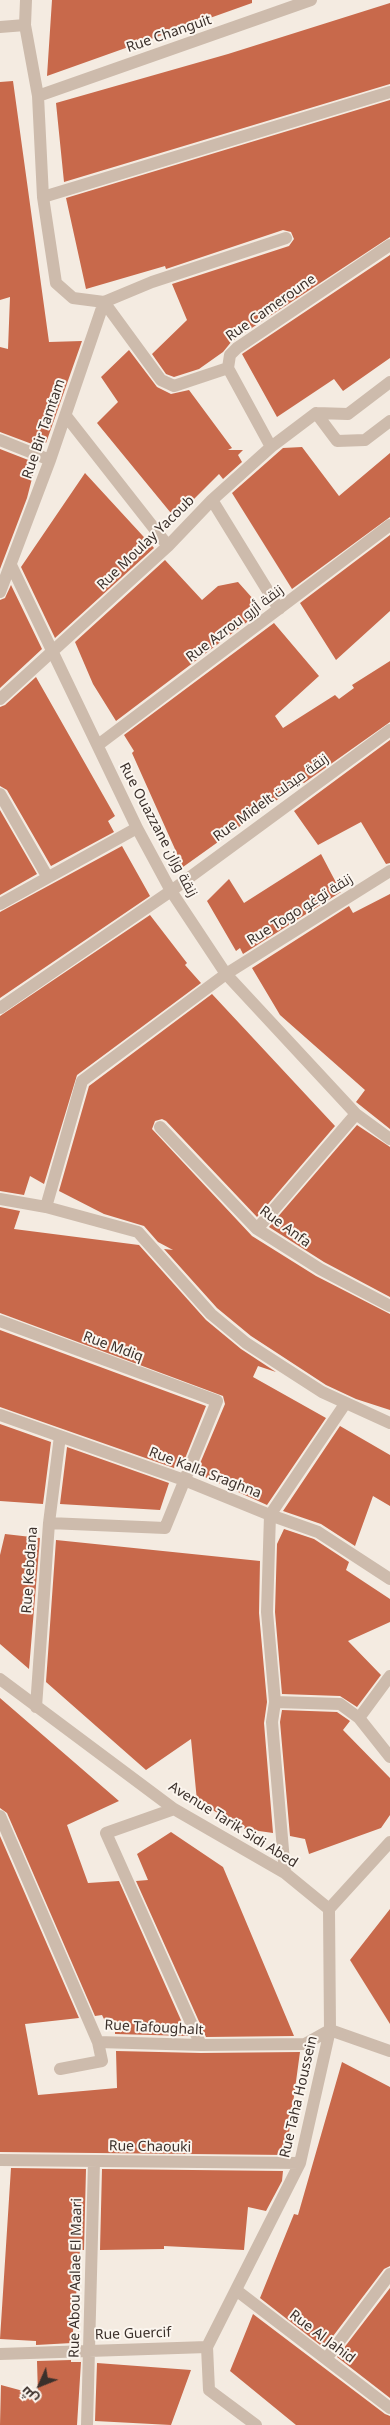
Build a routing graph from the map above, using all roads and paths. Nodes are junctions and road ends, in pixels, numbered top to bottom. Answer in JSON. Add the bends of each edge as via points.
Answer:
{"nodes":[{"id":1,"x":26,"y":0,"type":"edge"},
{"id":2,"x":311,"y":0,"type":"edge"},
{"id":3,"x":25,"y":24,"type":"junction"},
{"id":4,"x":0,"y":27,"type":"edge"},
{"id":5,"x":390,"y":92,"type":"edge"},
{"id":6,"x":38,"y":96,"type":"junction"},
{"id":7,"x":43,"y":197,"type":"junction"},
{"id":8,"x":286,"y":238,"type":"dead end"},
{"id":9,"x":390,"y":244,"type":"edge"},
{"id":10,"x":104,"y":302,"type":"junction"},
{"id":11,"x":228,"y":368,"type":"junction"},
{"id":12,"x":390,"y":382,"type":"edge"},
{"id":13,"x":316,"y":413,"type":"junction"},
{"id":14,"x":66,"y":416,"type":"junction"},
{"id":15,"x":390,"y":421,"type":"edge"},
{"id":16,"x":0,"y":440,"type":"edge"},
{"id":17,"x":272,"y":447,"type":"junction"},
{"id":18,"x":50,"y":460,"type":"junction"},
{"id":19,"x":212,"y":500,"type":"junction"},
{"id":20,"x":390,"y":526,"type":"edge"},
{"id":21,"x":168,"y":546,"type":"junction"},
{"id":22,"x":11,"y":566,"type":"junction"},
{"id":23,"x":0,"y":592,"type":"edge"},
{"id":24,"x":279,"y":609,"type":"junction"},
{"id":25,"x":53,"y":651,"type":"junction"},
{"id":26,"x":0,"y":699,"type":"edge"},
{"id":27,"x":390,"y":730,"type":"edge"},
{"id":28,"x":98,"y":746,"type":"junction"},
{"id":29,"x":0,"y":794,"type":"edge"},
{"id":30,"x":137,"y":828,"type":"junction"},
{"id":31,"x":390,"y":871,"type":"edge"},
{"id":32,"x":47,"y":876,"type":"junction"},
{"id":33,"x":171,"y":890,"type":"junction"},
{"id":34,"x":0,"y":904,"type":"edge"},
{"id":35,"x":226,"y":974,"type":"junction"},
{"id":36,"x":0,"y":1008,"type":"edge"},
{"id":37,"x":356,"y":1114,"type":"junction"},
{"id":38,"x":160,"y":1127,"type":"dead end"},
{"id":39,"x":390,"y":1139,"type":"edge"},
{"id":40,"x":0,"y":1199,"type":"edge"},
{"id":41,"x":46,"y":1207,"type":"junction"},
{"id":42,"x":257,"y":1229,"type":"junction"},
{"id":43,"x":390,"y":1306,"type":"edge"},
{"id":44,"x":0,"y":1321,"type":"edge"},
{"id":45,"x":345,"y":1404,"type":"junction"},
{"id":46,"x":0,"y":1415,"type":"edge"},
{"id":47,"x":390,"y":1423,"type":"edge"},
{"id":48,"x":60,"y":1436,"type":"junction"},
{"id":49,"x":184,"y":1480,"type":"junction"},
{"id":50,"x":270,"y":1515,"type":"junction"},
{"id":51,"x":49,"y":1523,"type":"junction"},
{"id":52,"x":390,"y":1579,"type":"edge"},
{"id":53,"x":390,"y":1676,"type":"edge"},
{"id":54,"x":1,"y":1681,"type":"edge"},
{"id":55,"x":275,"y":1702,"type":"junction"},
{"id":56,"x":36,"y":1707,"type":"junction"},
{"id":57,"x":359,"y":1718,"type":"junction"},
{"id":58,"x":390,"y":1757,"type":"edge"},
{"id":59,"x":174,"y":1809,"type":"junction"},
{"id":60,"x":0,"y":1816,"type":"edge"},
{"id":61,"x":390,"y":1842,"type":"edge"},
{"id":62,"x":285,"y":1873,"type":"junction"},
{"id":63,"x":329,"y":1909,"type":"junction"},
{"id":64,"x":330,"y":2030,"type":"junction"},
{"id":65,"x":98,"y":2042,"type":"junction"},
{"id":66,"x":201,"y":2045,"type":"junction"},
{"id":67,"x":390,"y":2051,"type":"edge"},
{"id":68,"x":60,"y":2069,"type":"dead end"},
{"id":69,"x":0,"y":2160,"type":"edge"},
{"id":70,"x":94,"y":2161,"type":"junction"},
{"id":71,"x":300,"y":2163,"type":"junction"},
{"id":72,"x":390,"y":2274,"type":"edge"},
{"id":73,"x":236,"y":2290,"type":"junction"},
{"id":74,"x":207,"y":2347,"type":"junction"},
{"id":75,"x":89,"y":2350,"type":"junction"},
{"id":76,"x":0,"y":2354,"type":"edge"},
{"id":77,"x":326,"y":2359,"type":"junction"},
{"id":78,"x":390,"y":2408,"type":"edge"},
{"id":79,"x":87,"y":2425,"type":"edge"},
{"id":80,"x":256,"y":2425,"type":"edge"}],
"edges":[{"from":1,"to":3,"type":"street"},
{"from":2,"to":6,"type":"street","name":"Rue Changuit"},
{"from":3,"to":4,"type":"street"},
{"from":3,"to":6,"type":"street"},
{"from":5,"to":7,"type":"street"},
{"from":6,"to":7,"type":"street"},
{"from":7,"to":10,"type":"street","via":[[56,283],[73,298]]},
{"from":8,"to":10,"type":"street","via":[[152,282]]},
{"from":9,"to":11,"type":"street","name":"Rue Cameroune","via":[[237,348],[230,355]]},
{"from":10,"to":11,"type":"street","via":[[161,380],[174,386]]},
{"from":10,"to":14,"type":"street","name":"Rue Bir Tamtam"},
{"from":11,"to":17,"type":"street"},
{"from":12,"to":13,"type":"street","via":[[348,414]]},
{"from":13,"to":15,"type":"street","via":[[337,441],[365,440]]},
{"from":13,"to":17,"type":"street","name":"Rue Moulay Yacoub"},
{"from":14,"to":18,"type":"street","name":"Rue Bir Tamtam"},
{"from":14,"to":21,"type":"street"},
{"from":16,"to":18,"type":"street"},
{"from":17,"to":19,"type":"street","name":"Rue Moulay Yacoub"},
{"from":18,"to":22,"type":"street","name":"Rue Bir Tamtam"},
{"from":19,"to":21,"type":"street","name":"Rue Moulay Yacoub"},
{"from":19,"to":24,"type":"street"},
{"from":20,"to":24,"type":"street","name":"Rue Azrou زنقة أزرو"},
{"from":21,"to":25,"type":"street","name":"Rue Moulay Yacoub"},
{"from":22,"to":23,"type":"street","name":"Rue Bir Tamtam"},
{"from":22,"to":25,"type":"street","name":"Rue Ouazzane زنقة وزان"},
{"from":24,"to":28,"type":"street","name":"Rue Azrou زنقة أزرو"},
{"from":25,"to":26,"type":"street","name":"Rue Moulay Yacoub"},
{"from":25,"to":28,"type":"street","name":"Rue Ouazzane زنقة وزان"},
{"from":27,"to":33,"type":"street","name":"Rue Midelt زنقة ميدلت"},
{"from":28,"to":30,"type":"street","name":"Rue Ouazzane زنقة وزان"},
{"from":29,"to":32,"type":"street"},
{"from":30,"to":32,"type":"street"},
{"from":30,"to":33,"type":"street","name":"Rue Ouazzane زنقة وزان"},
{"from":31,"to":35,"type":"street","name":"Rue Togo زنقة توغو"},
{"from":32,"to":34,"type":"street"},
{"from":33,"to":35,"type":"street","name":"Rue Ouazzane زنقة وزان"},
{"from":33,"to":36,"type":"street","name":"Rue Midelt زنقة ميدلت"},
{"from":35,"to":37,"type":"street","name":"Rue Ouazzane زنقة وزان"},
{"from":35,"to":41,"type":"street","name":"Rue Togo زنقة توغو","via":[[82,1081]]},
{"from":37,"to":39,"type":"street","name":"Rue Ouazzane زنقة وزان"},
{"from":37,"to":42,"type":"street"},
{"from":38,"to":42,"type":"street","name":"Rue Anfa"},
{"from":40,"to":41,"type":"street"},
{"from":41,"to":45,"type":"street","via":[[138,1232],[211,1314],[246,1343]]},
{"from":42,"to":43,"type":"street","name":"Rue Anfa","via":[[320,1269]]},
{"from":44,"to":49,"type":"street","name":"Rue Mdiq","via":[[216,1401]]},
{"from":45,"to":47,"type":"street"},
{"from":45,"to":50,"type":"street"},
{"from":46,"to":48,"type":"street","name":"Rue Kalla Sraghna"},
{"from":48,"to":49,"type":"street","name":"Rue Kalla Sraghna"},
{"from":48,"to":51,"type":"street","name":"Rue Kebdana"},
{"from":49,"to":50,"type":"street","name":"Rue Kalla Sraghna"},
{"from":49,"to":51,"type":"street","via":[[165,1528]]},
{"from":50,"to":52,"type":"street","name":"Rue Kalla Sraghna","via":[[318,1532]]},
{"from":50,"to":55,"type":"street","via":[[267,1612]]},
{"from":51,"to":56,"type":"street","name":"Rue Kebdana"},
{"from":53,"to":57,"type":"street"},
{"from":54,"to":56,"type":"street","name":"Avenue Tarik Sidi Abed"},
{"from":55,"to":57,"type":"street","via":[[340,1704]]},
{"from":55,"to":62,"type":"street","via":[[272,1722]]},
{"from":56,"to":59,"type":"street","name":"Avenue Tarik Sidi Abed"},
{"from":57,"to":58,"type":"street"},
{"from":59,"to":62,"type":"street","name":"Avenue Tarik Sidi Abed"},
{"from":59,"to":66,"type":"street","via":[[106,1833]]},
{"from":60,"to":65,"type":"street","name":"Rue Tafoughalt"},
{"from":61,"to":63,"type":"street"},
{"from":62,"to":63,"type":"street","name":"Avenue Tarik Sidi Abed"},
{"from":63,"to":64,"type":"street","name":"Rue Taha Houssein"},
{"from":64,"to":66,"type":"street","name":"Rue Tafoughalt","via":[[304,2044]]},
{"from":64,"to":67,"type":"street"},
{"from":64,"to":71,"type":"street","name":"Rue Taha Houssein"},
{"from":65,"to":66,"type":"street","name":"Rue Tafoughalt"},
{"from":65,"to":68,"type":"street","via":[[102,2062]]},
{"from":69,"to":70,"type":"street","name":"Rue Chaouki"},
{"from":70,"to":71,"type":"street","name":"Rue Chaouki"},
{"from":70,"to":75,"type":"street","name":"Rue Abou Aalae El Maari"},
{"from":71,"to":73,"type":"street","name":"Rue Taha Houssein"},
{"from":72,"to":77,"type":"street"},
{"from":73,"to":74,"type":"street","name":"Rue Taha Houssein"},
{"from":73,"to":77,"type":"street","name":"Rue Al Jahid"},
{"from":74,"to":75,"type":"street","name":"Rue Guercif"},
{"from":74,"to":80,"type":"street","name":"Rue Taha Houssein","via":[[209,2390]]},
{"from":75,"to":76,"type":"street","name":"Rue Guercif"},
{"from":75,"to":79,"type":"street","name":"Rue Abou Aalae El Maari"},
{"from":77,"to":78,"type":"street","name":"Rue Al Jahid"}]}
